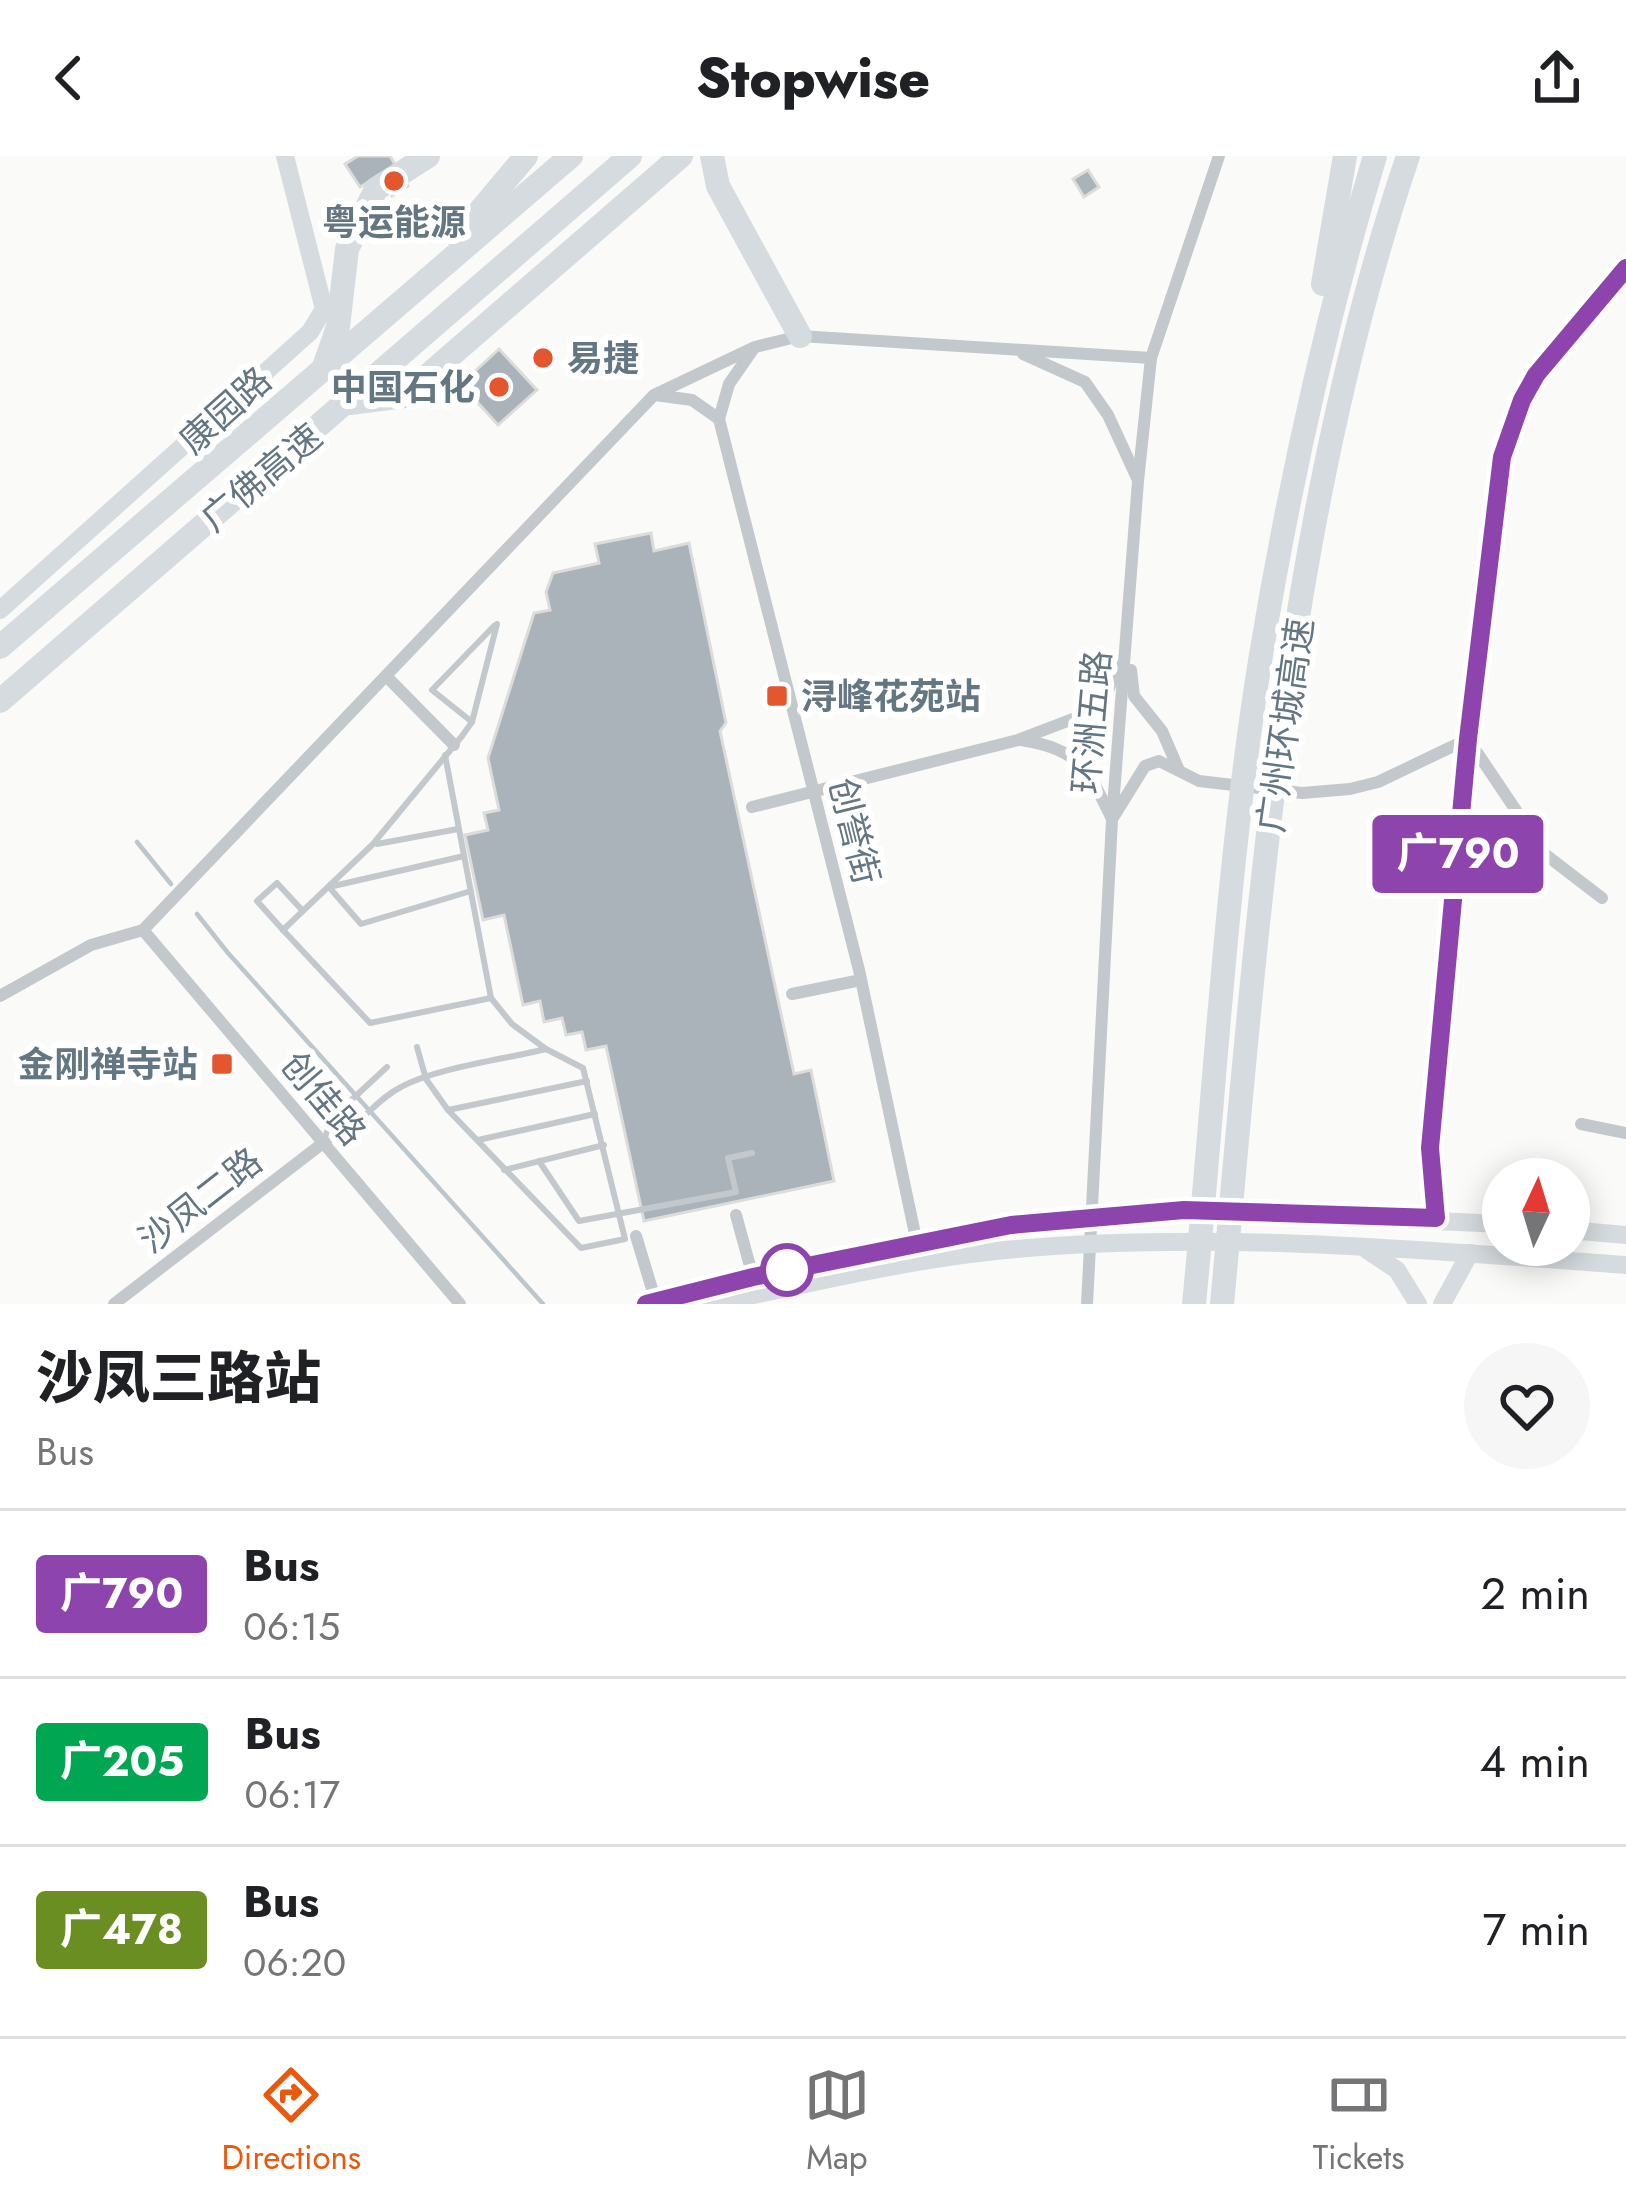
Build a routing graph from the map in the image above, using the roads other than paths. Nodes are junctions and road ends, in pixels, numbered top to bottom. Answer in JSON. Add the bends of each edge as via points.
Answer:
{"nodes":[{"id":1,"x":284,"y":156,"type":"edge"},
{"id":2,"x":428,"y":156,"type":"edge"},
{"id":3,"x":526,"y":156,"type":"edge"},
{"id":4,"x":571,"y":156,"type":"edge"},
{"id":5,"x":630,"y":156,"type":"edge"},
{"id":6,"x":680,"y":156,"type":"edge"},
{"id":7,"x":712,"y":156,"type":"edge"},
{"id":8,"x":1219,"y":156,"type":"edge"},
{"id":9,"x":1345,"y":156,"type":"edge"},
{"id":10,"x":1375,"y":156,"type":"edge"},
{"id":11,"x":1408,"y":156,"type":"edge"},
{"id":12,"x":1626,"y":268,"type":"edge"},
{"id":13,"x":410,"y":294,"type":"junction"},
{"id":14,"x":800,"y":336,"type":"junction"},
{"id":15,"x":754,"y":347,"type":"junction"},
{"id":16,"x":1011,"y":349,"type":"junction"},
{"id":17,"x":1151,"y":358,"type":"junction"},
{"id":18,"x":322,"y":370,"type":"junction"},
{"id":19,"x":654,"y":395,"type":"junction"},
{"id":20,"x":348,"y":403,"type":"junction"},
{"id":21,"x":718,"y":419,"type":"junction"},
{"id":22,"x":1138,"y":481,"type":"junction"},
{"id":23,"x":1283,"y":531,"type":"junction"},
{"id":24,"x":0,"y":610,"type":"edge"},
{"id":25,"x":1128,"y":642,"type":"junction"},
{"id":26,"x":0,"y":646,"type":"edge"},
{"id":27,"x":386,"y":676,"type":"junction"},
{"id":28,"x":0,"y":701,"type":"edge"},
{"id":29,"x":472,"y":722,"type":"junction"},
{"id":30,"x":1468,"y":739,"type":"junction"},
{"id":31,"x":1018,"y":740,"type":"junction"},
{"id":32,"x":449,"y":750,"type":"junction"},
{"id":33,"x":1178,"y":769,"type":"junction"},
{"id":34,"x":814,"y":792,"type":"junction"},
{"id":35,"x":752,"y":807,"type":"dead end"},
{"id":36,"x":1112,"y":820,"type":"junction"},
{"id":37,"x":459,"y":829,"type":"junction"},
{"id":38,"x":373,"y":844,"type":"junction"},
{"id":39,"x":464,"y":856,"type":"junction"},
{"id":40,"x":329,"y":887,"type":"junction"},
{"id":41,"x":471,"y":891,"type":"junction"},
{"id":42,"x":1602,"y":898,"type":"dead end"},
{"id":43,"x":302,"y":910,"type":"junction"},
{"id":44,"x":283,"y":930,"type":"junction"},
{"id":45,"x":143,"y":931,"type":"junction"},
{"id":46,"x":861,"y":980,"type":"junction"},
{"id":47,"x":792,"y":994,"type":"dead end"},
{"id":48,"x":0,"y":996,"type":"edge"},
{"id":49,"x":491,"y":998,"type":"junction"},
{"id":50,"x":417,"y":1047,"type":"dead end"},
{"id":51,"x":546,"y":1049,"type":"junction"},
{"id":52,"x":387,"y":1067,"type":"dead end"},
{"id":53,"x":426,"y":1079,"type":"junction"},
{"id":54,"x":587,"y":1081,"type":"junction"},
{"id":55,"x":448,"y":1110,"type":"junction"},
{"id":56,"x":595,"y":1114,"type":"junction"},
{"id":57,"x":1581,"y":1124,"type":"dead end"},
{"id":58,"x":1626,"y":1133,"type":"edge"},
{"id":59,"x":478,"y":1140,"type":"junction"},
{"id":60,"x":322,"y":1143,"type":"junction"},
{"id":61,"x":604,"y":1145,"type":"junction"},
{"id":62,"x":752,"y":1153,"type":"dead end"},
{"id":63,"x":539,"y":1161,"type":"junction"},
{"id":64,"x":504,"y":1170,"type":"junction"},
{"id":65,"x":736,"y":1215,"type":"dead end"},
{"id":66,"x":1094,"y":1216,"type":"junction"},
{"id":67,"x":1436,"y":1218,"type":"junction"},
{"id":68,"x":1482,"y":1222,"type":"edge"},
{"id":69,"x":1590,"y":1232,"type":"edge"},
{"id":70,"x":1626,"y":1235,"type":"edge"},
{"id":71,"x":636,"y":1236,"type":"dead end"},
{"id":72,"x":1092,"y":1245,"type":"junction"},
{"id":73,"x":1358,"y":1245,"type":"junction"},
{"id":74,"x":919,"y":1252,"type":"junction"},
{"id":75,"x":1470,"y":1253,"type":"junction"},
{"id":76,"x":1626,"y":1265,"type":"edge"},
{"id":77,"x":753,"y":1277,"type":"junction"},
{"id":78,"x":651,"y":1302,"type":"edge"},
{"id":79,"x":114,"y":1304,"type":"edge"},
{"id":80,"x":460,"y":1304,"type":"edge"},
{"id":81,"x":711,"y":1304,"type":"edge"},
{"id":82,"x":1087,"y":1304,"type":"edge"},
{"id":83,"x":1194,"y":1304,"type":"edge"},
{"id":84,"x":1222,"y":1304,"type":"edge"},
{"id":85,"x":1418,"y":1304,"type":"edge"},
{"id":86,"x":1442,"y":1304,"type":"edge"}],
"edges":[{"from":1,"to":24,"type":"street","name":"康园路","via":[[324,309],[310,332]]},
{"from":2,"to":18,"type":"highway","via":[[376,189],[361,218]]},
{"from":3,"to":13,"type":"highway"},
{"from":4,"to":13,"type":"highway","name":"广佛高速"},
{"from":5,"to":20,"type":"highway","name":"广佛高速"},
{"from":6,"to":20,"type":"highway","via":[[404,396]]},
{"from":7,"to":14,"type":"highway","via":[[718,186]]},
{"from":8,"to":17,"type":"street","name":"环洲五路"},
{"from":9,"to":23,"type":"highway"},
{"from":10,"to":23,"type":"highway","name":"广州环城高速","via":[[1323,341]]},
{"from":11,"to":84,"type":"highway","name":"广州环城高速","via":[[1370,284],[1300,608]]},
{"from":12,"to":30,"type":"street","via":[[1536,375],[1506,443]]},
{"from":13,"to":18,"type":"highway","name":"广佛高速"},
{"from":14,"to":15,"type":"street"},
{"from":14,"to":16,"type":"street"},
{"from":15,"to":19,"type":"street"},
{"from":15,"to":21,"type":"street"},
{"from":16,"to":17,"type":"street"},
{"from":16,"to":22,"type":"street","via":[[1085,382]]},
{"from":17,"to":22,"type":"street","name":"环洲五路"},
{"from":18,"to":26,"type":"highway","name":"广佛高速"},
{"from":19,"to":21,"type":"street","via":[[692,400]]},
{"from":19,"to":27,"type":"street"},
{"from":20,"to":28,"type":"highway","name":"广佛高速"},
{"from":21,"to":34,"type":"street","name":"创誉街"},
{"from":22,"to":25,"type":"street","name":"环洲五路"},
{"from":23,"to":83,"type":"highway","name":"广州环城高速","via":[[1242,806]]},
{"from":25,"to":31,"type":"street","via":[[1107,693],[1078,717]]},
{"from":25,"to":33,"type":"street","via":[[1134,696]]},
{"from":25,"to":36,"type":"street","name":"环洲五路"},
{"from":27,"to":32,"type":"street"},
{"from":27,"to":45,"type":"street"},
{"from":29,"to":29,"type":"lane","via":[[432,690],[496,624],[492,643]]},
{"from":29,"to":32,"type":"lane"},
{"from":30,"to":33,"type":"street","via":[[1378,782],[1334,791],[1211,783]]},
{"from":30,"to":42,"type":"street","via":[[1546,855]]},
{"from":30,"to":67,"type":"street","via":[[1430,1148]]},
{"from":31,"to":34,"type":"street"},
{"from":31,"to":36,"type":"street","via":[[1051,745],[1083,764]]},
{"from":32,"to":37,"type":"lane"},
{"from":32,"to":38,"type":"lane"},
{"from":33,"to":36,"type":"street","via":[[1159,760],[1145,766]]},
{"from":34,"to":35,"type":"street"},
{"from":34,"to":46,"type":"street","name":"创誉街"},
{"from":36,"to":66,"type":"street","name":"环洲五路"},
{"from":37,"to":38,"type":"lane"},
{"from":37,"to":39,"type":"lane"},
{"from":38,"to":40,"type":"lane"},
{"from":39,"to":40,"type":"lane"},
{"from":39,"to":41,"type":"lane"},
{"from":40,"to":41,"type":"lane","via":[[361,924]]},
{"from":40,"to":43,"type":"lane"},
{"from":41,"to":49,"type":"lane"},
{"from":43,"to":44,"type":"lane"},
{"from":43,"to":44,"type":"lane","via":[[278,883],[257,901]]},
{"from":44,"to":49,"type":"lane","via":[[370,1023]]},
{"from":45,"to":48,"type":"street","via":[[91,945]]},
{"from":45,"to":60,"type":"street","name":"创佳路"},
{"from":46,"to":47,"type":"street"},
{"from":46,"to":74,"type":"street","name":"创誉街"},
{"from":49,"to":51,"type":"lane"},
{"from":50,"to":53,"type":"lane"},
{"from":51,"to":53,"type":"lane"},
{"from":51,"to":54,"type":"lane","via":[[583,1068]]},
{"from":52,"to":60,"type":"lane","via":[[332,1118]]},
{"from":53,"to":55,"type":"lane"},
{"from":53,"to":60,"type":"lane","via":[[397,1088],[350,1132]]},
{"from":54,"to":55,"type":"lane"},
{"from":54,"to":56,"type":"lane"},
{"from":55,"to":59,"type":"lane"},
{"from":56,"to":59,"type":"lane"},
{"from":56,"to":61,"type":"lane"},
{"from":57,"to":58,"type":"street"},
{"from":59,"to":64,"type":"lane"},
{"from":60,"to":79,"type":"street","name":"沙凤二路"},
{"from":60,"to":80,"type":"street","name":"创佳路"},
{"from":61,"to":63,"type":"lane"},
{"from":61,"to":64,"type":"lane","via":[[625,1238],[581,1248]]},
{"from":62,"to":63,"type":"lane","via":[[728,1158],[736,1192],[579,1222]]},
{"from":63,"to":64,"type":"lane"},
{"from":65,"to":77,"type":"street"},
{"from":66,"to":67,"type":"street","via":[[1184,1210]]},
{"from":66,"to":72,"type":"street","name":"环洲五路"},
{"from":66,"to":74,"type":"street","via":[[1011,1225]]},
{"from":67,"to":68,"type":"street"},
{"from":69,"to":70,"type":"street"},
{"from":71,"to":78,"type":"street"},
{"from":72,"to":73,"type":"street"},
{"from":72,"to":74,"type":"street"},
{"from":72,"to":82,"type":"street","name":"环洲五路"},
{"from":73,"to":75,"type":"street"},
{"from":73,"to":85,"type":"street","via":[[1397,1270]]},
{"from":74,"to":77,"type":"street"},
{"from":74,"to":81,"type":"street"},
{"from":75,"to":76,"type":"street"},
{"from":75,"to":86,"type":"street"},
{"from":77,"to":78,"type":"street"}]}
